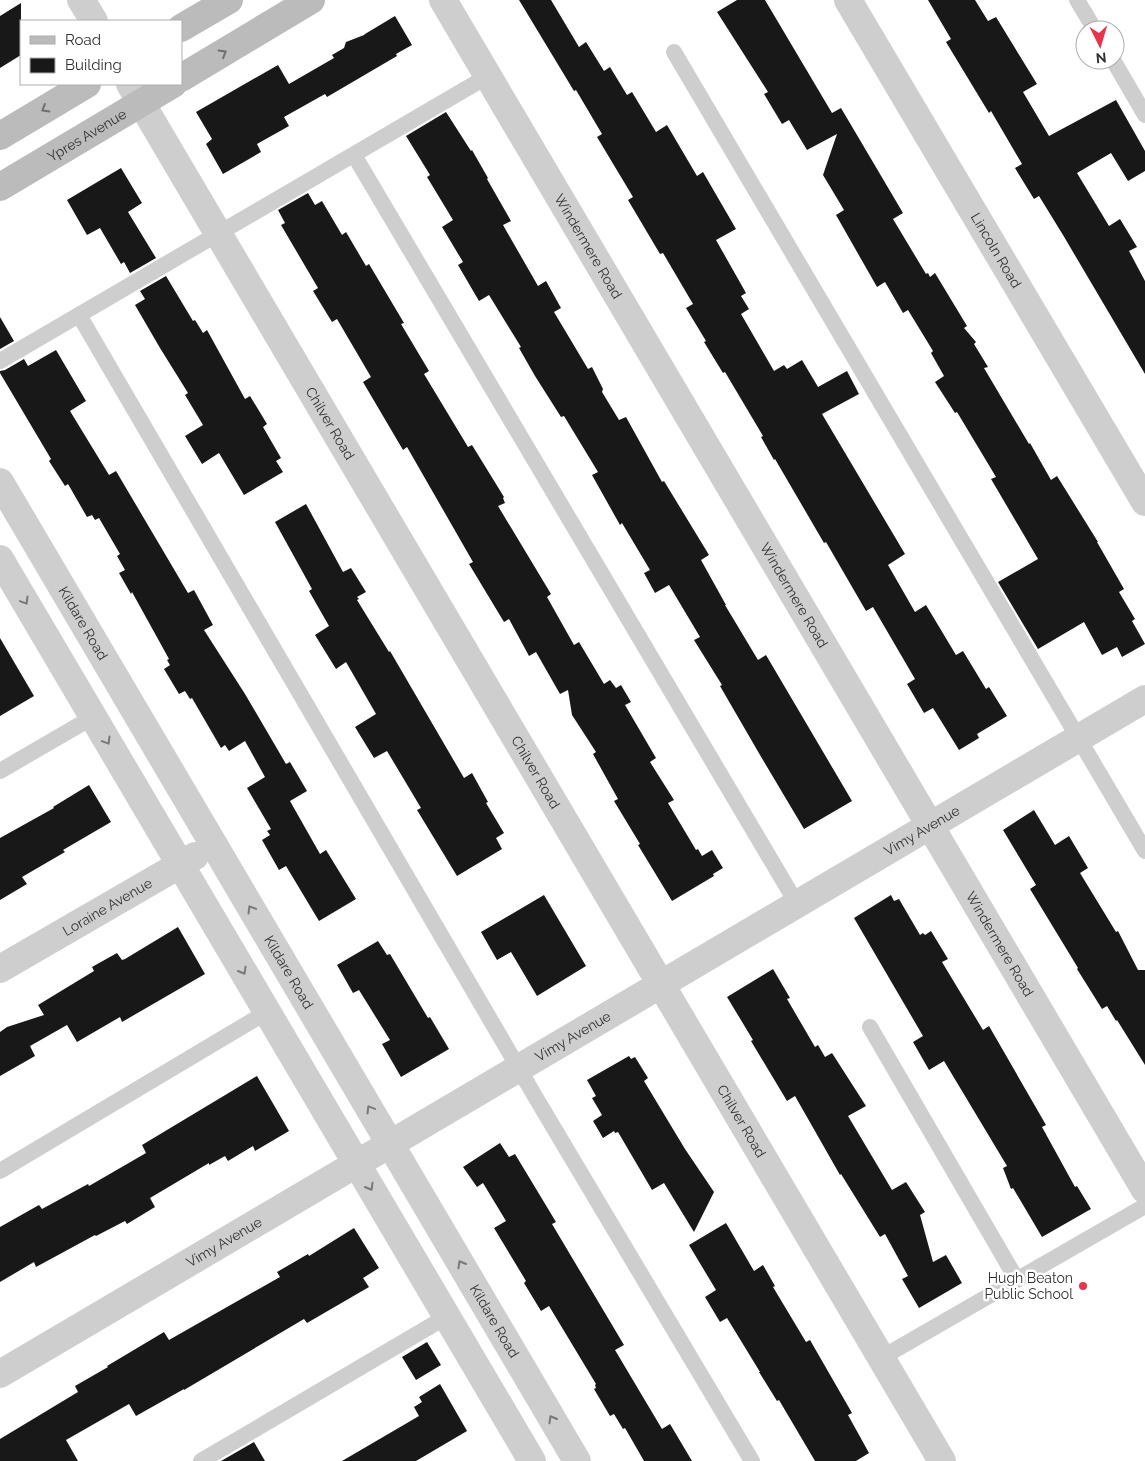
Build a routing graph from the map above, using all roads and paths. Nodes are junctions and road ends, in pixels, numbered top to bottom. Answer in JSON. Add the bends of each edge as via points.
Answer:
{"nodes":[{"id":1,"x":81,"y":0,"type":"edge"},
{"id":2,"x":229,"y":0,"type":"edge"},
{"id":3,"x":311,"y":0,"type":"edge"},
{"id":4,"x":443,"y":0,"type":"edge"},
{"id":5,"x":848,"y":0,"type":"edge"},
{"id":6,"x":1077,"y":0,"type":"edge"},
{"id":7,"x":93,"y":20,"type":"edge"},
{"id":8,"x":1089,"y":20,"type":"edge"},
{"id":9,"x":182,"y":27,"type":"edge"},
{"id":10,"x":674,"y":52,"type":"dead end"},
{"id":11,"x":1119,"y":70,"type":"edge"},
{"id":12,"x":488,"y":76,"type":"junction"},
{"id":13,"x":182,"y":77,"type":"edge"},
{"id":14,"x":85,"y":85,"type":"edge"},
{"id":15,"x":168,"y":85,"type":"edge"},
{"id":16,"x":136,"y":93,"type":"edge"},
{"id":17,"x":1145,"y":115,"type":"edge"},
{"id":18,"x":0,"y":136,"type":"edge"},
{"id":19,"x":354,"y":155,"type":"junction"},
{"id":20,"x":0,"y":186,"type":"edge"},
{"id":21,"x":218,"y":233,"type":"junction"},
{"id":22,"x":79,"y":315,"type":"junction"},
{"id":23,"x":0,"y":361,"type":"edge"},
{"id":24,"x":0,"y":482,"type":"edge"},
{"id":25,"x":1145,"y":502,"type":"edge"},
{"id":26,"x":38,"y":545,"type":"junction"},
{"id":27,"x":1,"y":564,"type":"edge"},
{"id":28,"x":1145,"y":699,"type":"edge"},
{"id":29,"x":93,"y":717,"type":"junction"},
{"id":30,"x":1078,"y":738,"type":"junction"},
{"id":31,"x":0,"y":771,"type":"edge"},
{"id":32,"x":930,"y":825,"type":"junction"},
{"id":33,"x":214,"y":845,"type":"junction"},
{"id":34,"x":1145,"y":851,"type":"edge"},
{"id":35,"x":180,"y":864,"type":"junction"},
{"id":36,"x":797,"y":904,"type":"junction"},
{"id":37,"x":0,"y":969,"type":"edge"},
{"id":38,"x":661,"y":984,"type":"junction"},
{"id":39,"x":267,"y":1012,"type":"junction"},
{"id":40,"x":870,"y":1027,"type":"dead end"},
{"id":41,"x":519,"y":1068,"type":"junction"},
{"id":42,"x":390,"y":1144,"type":"junction"},
{"id":43,"x":357,"y":1164,"type":"junction"},
{"id":44,"x":0,"y":1171,"type":"edge"},
{"id":45,"x":1145,"y":1190,"type":"edge"},
{"id":46,"x":1145,"y":1206,"type":"edge"},
{"id":47,"x":1017,"y":1280,"type":"junction"},
{"id":48,"x":446,"y":1317,"type":"junction"},
{"id":49,"x":881,"y":1358,"type":"junction"},
{"id":50,"x":0,"y":1374,"type":"edge"},
{"id":51,"x":565,"y":1457,"type":"edge"},
{"id":52,"x":201,"y":1461,"type":"edge"},
{"id":53,"x":532,"y":1461,"type":"edge"},
{"id":54,"x":752,"y":1461,"type":"edge"},
{"id":55,"x":942,"y":1461,"type":"edge"}],
"edges":[{"from":1,"to":7,"type":"street"},
{"from":2,"to":9,"type":"main road"},
{"from":13,"to":3,"type":"main road","one_way":true},
{"from":4,"to":12,"type":"street","name":"Windermere Road"},
{"from":5,"to":25,"type":"street","name":"Lincoln Road"},
{"from":6,"to":8,"type":"lane"},
{"from":10,"to":30,"type":"lane"},
{"from":11,"to":17,"type":"lane"},
{"from":12,"to":19,"type":"lane"},
{"from":12,"to":32,"type":"street","name":"Windermere Road"},
{"from":14,"to":18,"type":"main road","one_way":true},
{"from":15,"to":16,"type":"main road","name":"Ypres Avenue"},
{"from":16,"to":20,"type":"main road","name":"Ypres Avenue"},
{"from":16,"to":21,"type":"street","name":"Chilver Road"},
{"from":19,"to":21,"type":"lane"},
{"from":19,"to":36,"type":"lane"},
{"from":21,"to":22,"type":"lane"},
{"from":21,"to":38,"type":"street","name":"Chilver Road"},
{"from":22,"to":23,"type":"lane"},
{"from":22,"to":41,"type":"lane"},
{"from":24,"to":26,"type":"street","name":"Kildare Road"},
{"from":26,"to":27,"type":"street"},
{"from":26,"to":33,"type":"street","name":"Kildare Road"},
{"from":27,"to":29,"type":"street","one_way":true},
{"from":28,"to":30,"type":"street","name":"Vimy Avenue"},
{"from":29,"to":31,"type":"lane"},
{"from":29,"to":35,"type":"street","one_way":true},
{"from":30,"to":32,"type":"street","name":"Vimy Avenue"},
{"from":30,"to":34,"type":"lane"},
{"from":32,"to":36,"type":"street","name":"Vimy Avenue"},
{"from":32,"to":45,"type":"street","name":"Windermere Road"},
{"from":33,"to":35,"type":"street","name":"Loraine Avenue"},
{"from":42,"to":33,"type":"street","name":"Kildare Road","one_way":true},
{"from":35,"to":37,"type":"street","name":"Loraine Avenue"},
{"from":35,"to":39,"type":"street","one_way":true},
{"from":36,"to":38,"type":"street","name":"Vimy Avenue"},
{"from":38,"to":41,"type":"street","name":"Vimy Avenue"},
{"from":38,"to":49,"type":"street","name":"Chilver Road"},
{"from":39,"to":43,"type":"street"},
{"from":39,"to":44,"type":"lane"},
{"from":40,"to":47,"type":"lane"},
{"from":41,"to":42,"type":"street","name":"Vimy Avenue"},
{"from":41,"to":54,"type":"lane"},
{"from":42,"to":43,"type":"street","name":"Vimy Avenue"},
{"from":51,"to":42,"type":"street","name":"Kildare Road","one_way":true},
{"from":43,"to":48,"type":"street","one_way":true},
{"from":43,"to":50,"type":"street","name":"Vimy Avenue"},
{"from":46,"to":47,"type":"lane"},
{"from":47,"to":49,"type":"lane"},
{"from":48,"to":52,"type":"lane"},
{"from":48,"to":53,"type":"street"},
{"from":49,"to":55,"type":"street","name":"Chilver Road"}]}
